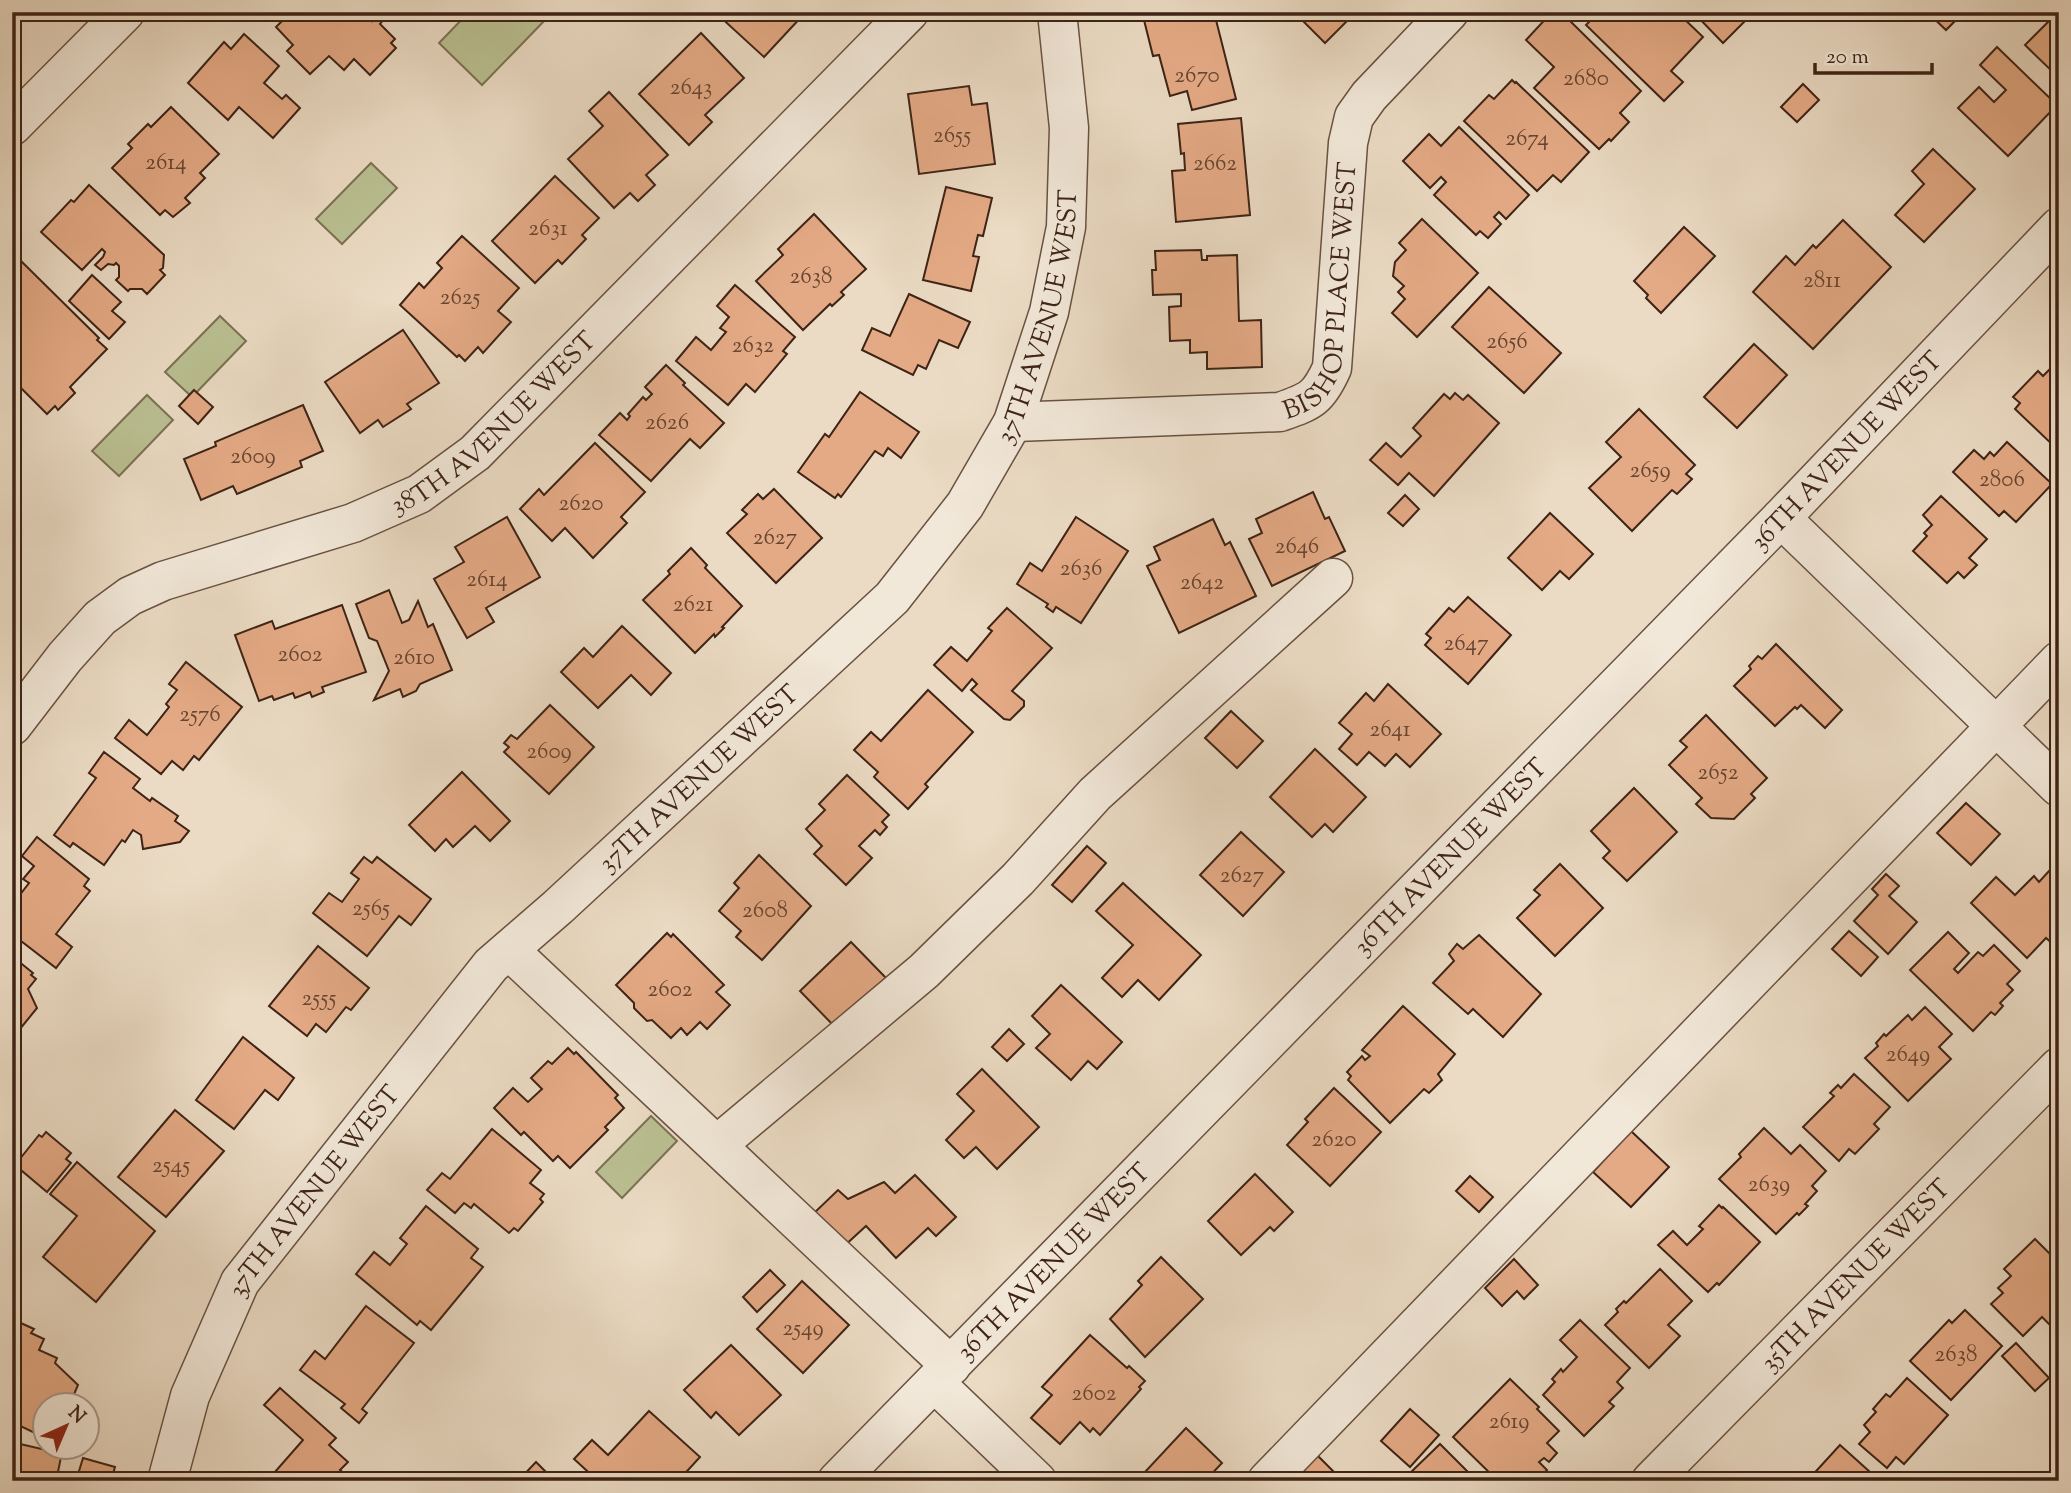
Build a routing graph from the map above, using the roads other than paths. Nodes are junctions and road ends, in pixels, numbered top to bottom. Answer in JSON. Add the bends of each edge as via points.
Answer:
{"nodes":[{"id":1,"x":125,"y":12,"type":"edge"},
{"id":2,"x":909,"y":12,"type":"edge"},
{"id":3,"x":1057,"y":12,"type":"edge"},
{"id":4,"x":1449,"y":12,"type":"edge"},
{"id":5,"x":12,"y":126,"type":"edge"},
{"id":6,"x":2059,"y":227,"type":"edge"},
{"id":7,"x":1013,"y":422,"type":"junction"},
{"id":8,"x":1781,"y":518,"type":"junction"},
{"id":9,"x":1333,"y":578,"type":"dead end"},
{"id":10,"x":2059,"y":661,"type":"edge"},
{"id":11,"x":12,"y":726,"type":"edge"},
{"id":12,"x":1995,"y":727,"type":"junction"},
{"id":13,"x":2059,"y":787,"type":"edge"},
{"id":14,"x":509,"y":950,"type":"junction"},
{"id":15,"x":2059,"y":1067,"type":"edge"},
{"id":16,"x":717,"y":1145,"type":"junction"},
{"id":17,"x":943,"y":1374,"type":"junction"},
{"id":18,"x":167,"y":1481,"type":"edge"},
{"id":19,"x":837,"y":1481,"type":"edge"},
{"id":20,"x":1037,"y":1481,"type":"edge"},
{"id":21,"x":1267,"y":1481,"type":"edge"},
{"id":22,"x":1651,"y":1481,"type":"edge"}],
"edges":[{"from":1,"to":5,"type":"street"},
{"from":2,"to":11,"type":"street","name":"38TH AVENUE WEST","via":[[475,453],[419,494],[353,523],[163,581],[130,596],[100,618]]},
{"from":3,"to":7,"type":"street","name":"37TH AVENUE WEST","via":[[1069,128],[1066,227],[1049,312]]},
{"from":4,"to":7,"type":"street","name":"BISHOP PLACE WEST","via":[[1354,117],[1348,143],[1332,368],[1322,389],[1308,402],[1280,412]]},
{"from":6,"to":8,"type":"street","name":"36TH AVENUE WEST"},
{"from":7,"to":14,"type":"street","name":"37TH AVENUE WEST","via":[[965,505],[892,598]]},
{"from":8,"to":12,"type":"street"},
{"from":8,"to":17,"type":"street","name":"36TH AVENUE WEST"},
{"from":9,"to":16,"type":"street","via":[[1095,794],[1018,879],[924,971]]},
{"from":10,"to":12,"type":"street"},
{"from":12,"to":13,"type":"street"},
{"from":12,"to":21,"type":"street"},
{"from":14,"to":16,"type":"street"},
{"from":14,"to":18,"type":"street","name":"37TH AVENUE WEST","via":[[491,965],[240,1282],[190,1396]]},
{"from":15,"to":22,"type":"street","name":"35TH AVENUE WEST"},
{"from":16,"to":17,"type":"street"},
{"from":17,"to":19,"type":"street","name":"36TH AVENUE WEST"},
{"from":17,"to":20,"type":"street"}]}
